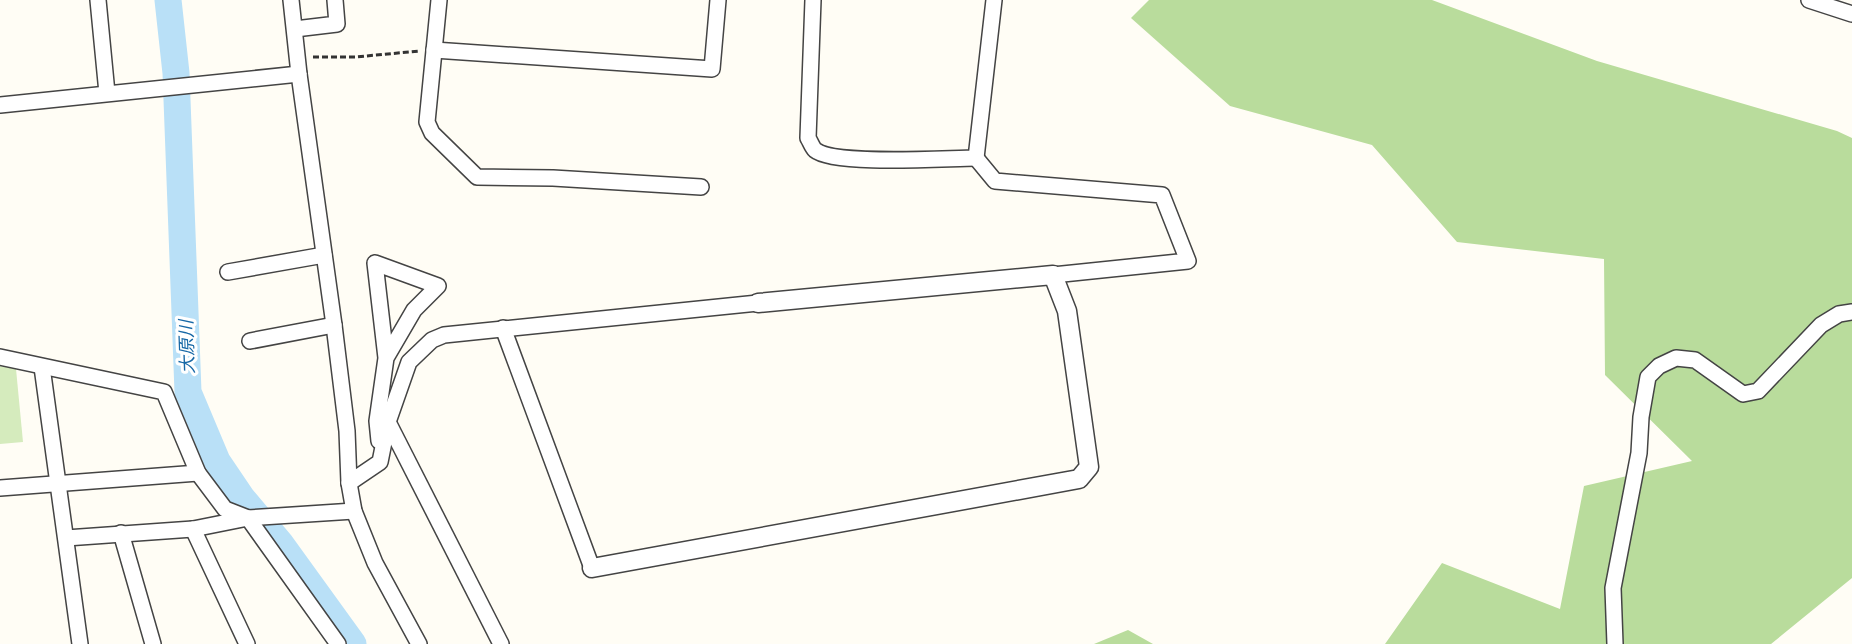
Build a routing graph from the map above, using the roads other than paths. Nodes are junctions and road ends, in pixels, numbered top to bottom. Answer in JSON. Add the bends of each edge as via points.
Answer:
{"nodes":[{"id":1,"x":98,"y":0,"type":"edge"},
{"id":2,"x":291,"y":0,"type":"edge"},
{"id":3,"x":335,"y":0,"type":"edge"},
{"id":4,"x":439,"y":0,"type":"edge"},
{"id":5,"x":718,"y":0,"type":"edge"},
{"id":6,"x":813,"y":0,"type":"edge"},
{"id":7,"x":994,"y":0,"type":"edge"},
{"id":8,"x":1809,"y":0,"type":"edge"},
{"id":9,"x":1852,"y":14,"type":"edge"},
{"id":10,"x":295,"y":29,"type":"junction"},
{"id":11,"x":434,"y":50,"type":"junction"},
{"id":12,"x":299,"y":74,"type":"junction"},
{"id":13,"x":107,"y":93,"type":"junction"},
{"id":14,"x":0,"y":105,"type":"edge"},
{"id":15,"x":976,"y":158,"type":"junction"},
{"id":16,"x":701,"y":187,"type":"dead end"},
{"id":17,"x":324,"y":255,"type":"junction"},
{"id":18,"x":228,"y":272,"type":"dead end"},
{"id":19,"x":1053,"y":275,"type":"junction"},
{"id":20,"x":758,"y":303,"type":"joint"},
{"id":21,"x":1852,"y":312,"type":"edge"},
{"id":22,"x":334,"y":325,"type":"junction"},
{"id":23,"x":503,"y":328,"type":"junction"},
{"id":24,"x":250,"y":341,"type":"dead end"},
{"id":25,"x":0,"y":357,"type":"edge"},
{"id":26,"x":386,"y":358,"type":"junction"},
{"id":27,"x":42,"y":367,"type":"junction"},
{"id":28,"x":388,"y":422,"type":"junction"},
{"id":29,"x":380,"y":462,"type":"junction"},
{"id":30,"x":198,"y":473,"type":"junction"},
{"id":31,"x":58,"y":483,"type":"junction"},
{"id":32,"x":349,"y":483,"type":"junction"},
{"id":33,"x":0,"y":488,"type":"edge"},
{"id":34,"x":354,"y":511,"type":"junction"},
{"id":35,"x":248,"y":518,"type":"junction"},
{"id":36,"x":193,"y":528,"type":"junction"},
{"id":37,"x":122,"y":533,"type":"junction"},
{"id":38,"x":66,"y":538,"type":"junction"},
{"id":39,"x":592,"y":568,"type":"joint"},
{"id":40,"x":80,"y":644,"type":"edge"},
{"id":41,"x":153,"y":644,"type":"edge"},
{"id":42,"x":247,"y":644,"type":"edge"},
{"id":43,"x":338,"y":644,"type":"edge"},
{"id":44,"x":419,"y":644,"type":"edge"},
{"id":45,"x":501,"y":644,"type":"edge"},
{"id":46,"x":1615,"y":644,"type":"edge"}],
"edges":[{"from":1,"to":13,"type":"street"},
{"from":2,"to":10,"type":"street"},
{"from":3,"to":10,"type":"street","via":[[337,24]]},
{"from":4,"to":11,"type":"street"},
{"from":5,"to":11,"type":"street","via":[[712,69]]},
{"from":6,"to":15,"type":"street","via":[[808,138],[815,150],[835,158]]},
{"from":7,"to":15,"type":"street"},
{"from":8,"to":9,"type":"street"},
{"from":10,"to":12,"type":"street"},
{"from":11,"to":16,"type":"street","via":[[427,123],[432,133],[477,177]]},
{"from":12,"to":13,"type":"street"},
{"from":12,"to":17,"type":"street"},
{"from":13,"to":14,"type":"street"},
{"from":15,"to":19,"type":"street","via":[[995,181],[1162,195],[1188,261]]},
{"from":17,"to":18,"type":"street"},
{"from":17,"to":22,"type":"street"},
{"from":19,"to":20,"type":"street"},
{"from":19,"to":39,"type":"street","via":[[1067,312],[1089,467],[1079,479]]},
{"from":20,"to":23,"type":"street"},
{"from":21,"to":46,"type":"street","via":[[1839,314],[1821,325],[1758,391],[1743,394],[1695,360],[1677,358],[1659,366],[1648,377],[1639,453],[1613,588]]},
{"from":22,"to":24,"type":"street"},
{"from":22,"to":32,"type":"street"},
{"from":23,"to":28,"type":"street","via":[[444,334],[422,348],[409,362]]},
{"from":23,"to":39,"type":"street"},
{"from":25,"to":27,"type":"street"},
{"from":26,"to":26,"type":"street","via":[[380,305],[375,263],[438,286],[414,310]]},
{"from":26,"to":29,"type":"street","via":[[378,421]]},
{"from":27,"to":30,"type":"street","via":[[164,393]]},
{"from":27,"to":31,"type":"street"},
{"from":28,"to":29,"type":"street"},
{"from":28,"to":45,"type":"street"},
{"from":29,"to":32,"type":"street"},
{"from":30,"to":31,"type":"street"},
{"from":30,"to":35,"type":"street","via":[[225,509]]},
{"from":31,"to":33,"type":"street"},
{"from":31,"to":38,"type":"street"},
{"from":32,"to":34,"type":"street"},
{"from":34,"to":35,"type":"street"},
{"from":34,"to":44,"type":"street","via":[[375,563]]},
{"from":35,"to":36,"type":"street"},
{"from":35,"to":43,"type":"street"},
{"from":36,"to":37,"type":"street"},
{"from":36,"to":42,"type":"street"},
{"from":37,"to":38,"type":"street"},
{"from":37,"to":41,"type":"street"},
{"from":38,"to":40,"type":"street"}]}
